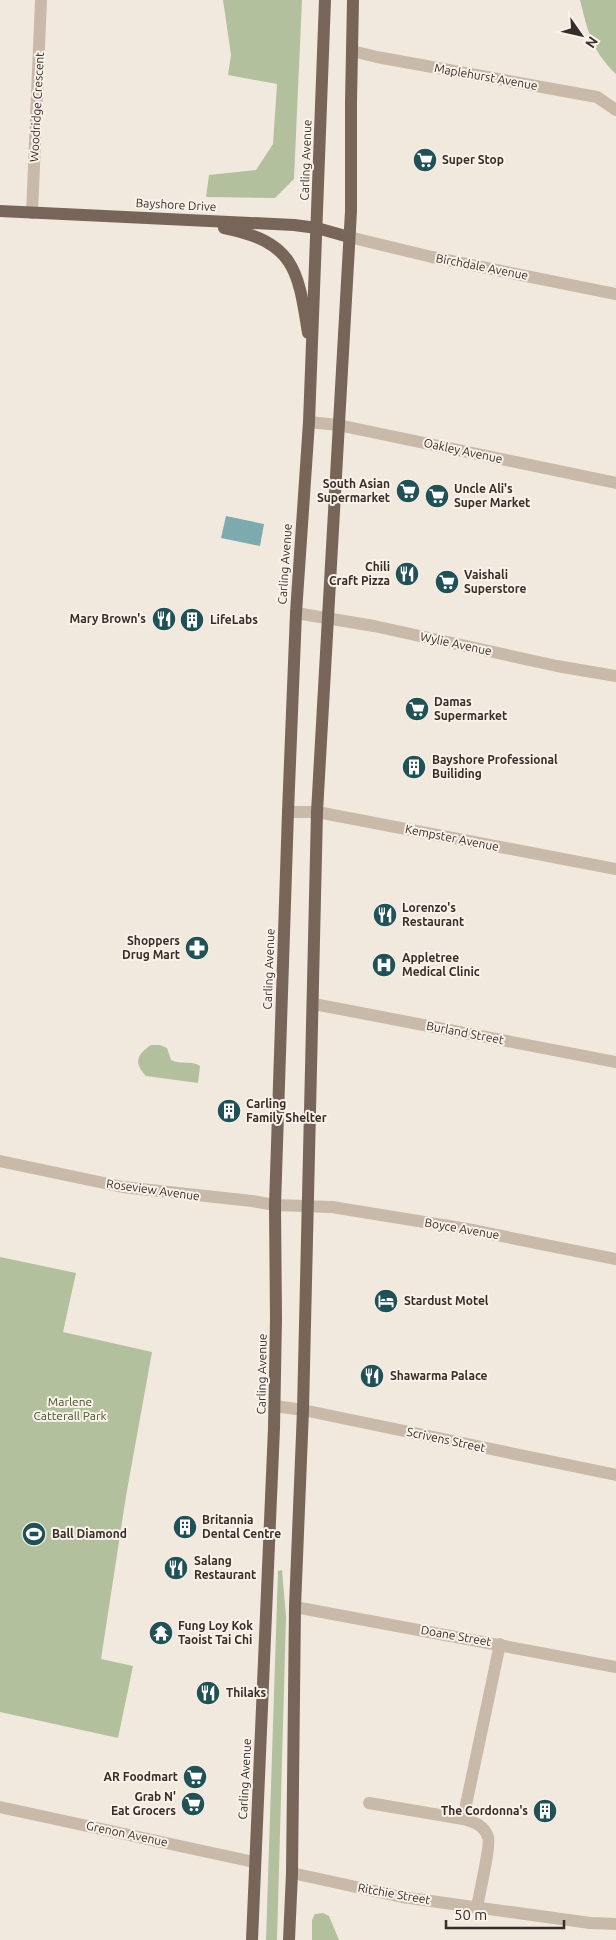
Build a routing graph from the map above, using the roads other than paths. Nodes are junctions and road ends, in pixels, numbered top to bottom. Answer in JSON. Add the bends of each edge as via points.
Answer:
{"nodes":[{"id":1,"x":41,"y":0,"type":"edge"},
{"id":2,"x":325,"y":0,"type":"edge"},
{"id":3,"x":354,"y":0,"type":"edge"},
{"id":4,"x":352,"y":50,"type":"junction"},
{"id":5,"x":616,"y":110,"type":"edge"},
{"id":6,"x":0,"y":211,"type":"edge"},
{"id":7,"x":32,"y":213,"type":"junction"},
{"id":8,"x":183,"y":219,"type":"junction"},
{"id":9,"x":317,"y":228,"type":"junction"},
{"id":10,"x":349,"y":236,"type":"junction"},
{"id":11,"x":616,"y":294,"type":"edge"},
{"id":12,"x":312,"y":360,"type":"junction"},
{"id":13,"x":309,"y":422,"type":"junction"},
{"id":14,"x":338,"y":425,"type":"junction"},
{"id":15,"x":616,"y":483,"type":"edge"},
{"id":16,"x":296,"y":613,"type":"junction"},
{"id":17,"x":329,"y":619,"type":"junction"},
{"id":18,"x":616,"y":676,"type":"edge"},
{"id":19,"x":288,"y":812,"type":"junction"},
{"id":20,"x":317,"y":812,"type":"junction"},
{"id":21,"x":616,"y":869,"type":"edge"},
{"id":22,"x":314,"y":1004,"type":"junction"},
{"id":23,"x":616,"y":1062,"type":"edge"},
{"id":24,"x":0,"y":1161,"type":"edge"},
{"id":25,"x":275,"y":1205,"type":"junction"},
{"id":26,"x":308,"y":1206,"type":"junction"},
{"id":27,"x":616,"y":1259,"type":"edge"},
{"id":28,"x":275,"y":1406,"type":"junction"},
{"id":29,"x":303,"y":1410,"type":"junction"},
{"id":30,"x":616,"y":1475,"type":"edge"},
{"id":31,"x":295,"y":1607,"type":"junction"},
{"id":32,"x":500,"y":1644,"type":"junction"},
{"id":33,"x":616,"y":1667,"type":"edge"},
{"id":34,"x":369,"y":1803,"type":"dead end"},
{"id":35,"x":0,"y":1807,"type":"edge"},
{"id":36,"x":464,"y":1820,"type":"junction"},
{"id":37,"x":254,"y":1862,"type":"junction"},
{"id":38,"x":292,"y":1873,"type":"junction"},
{"id":39,"x":477,"y":1907,"type":"junction"},
{"id":40,"x":616,"y":1924,"type":"edge"},
{"id":41,"x":252,"y":1940,"type":"edge"},
{"id":42,"x":289,"y":1940,"type":"edge"}],
"edges":[{"from":1,"to":7,"type":"street","name":"Woodridge Crescent"},
{"from":2,"to":9,"type":"main road","name":"Carling Avenue"},
{"from":3,"to":4,"type":"main road"},
{"from":4,"to":5,"type":"street","name":"Maplehurst Avenue","via":[[597,97]]},
{"from":4,"to":10,"type":"main road"},
{"from":6,"to":7,"type":"main road","name":"Bayshore Drive"},
{"from":7,"to":8,"type":"main road","name":"Bayshore Drive"},
{"from":8,"to":9,"type":"main road","name":"Bayshore Drive"},
{"from":8,"to":12,"type":"main road","via":[[243,231],[276,247],[284,255],[297,276]]},
{"from":9,"to":10,"type":"main road","name":"Bayshore Drive"},
{"from":9,"to":12,"type":"main road","name":"Carling Avenue"},
{"from":10,"to":11,"type":"street","name":"Birchdale Avenue","via":[[432,257]]},
{"from":10,"to":14,"type":"main road"},
{"from":12,"to":13,"type":"main road","name":"Carling Avenue"},
{"from":13,"to":14,"type":"street","name":"Oakley Avenue"},
{"from":13,"to":16,"type":"main road","name":"Carling Avenue"},
{"from":14,"to":15,"type":"street","name":"Oakley Avenue"},
{"from":14,"to":17,"type":"main road"},
{"from":16,"to":17,"type":"street","name":"Wylie Avenue"},
{"from":16,"to":19,"type":"main road","name":"Carling Avenue"},
{"from":17,"to":18,"type":"street","name":"Wylie Avenue"},
{"from":17,"to":20,"type":"main road"},
{"from":19,"to":20,"type":"street","name":"Kempster Avenue"},
{"from":19,"to":25,"type":"main road","name":"Carling Avenue"},
{"from":20,"to":21,"type":"street","name":"Kempster Avenue"},
{"from":20,"to":22,"type":"main road"},
{"from":22,"to":23,"type":"street","name":"Burland Street"},
{"from":22,"to":26,"type":"main road"},
{"from":24,"to":25,"type":"street","name":"Roseview Avenue","via":[[123,1187]]},
{"from":25,"to":26,"type":"street","name":"Roseview Avenue"},
{"from":25,"to":28,"type":"main road","name":"Carling Avenue"},
{"from":26,"to":27,"type":"street","name":"Boyce Avenue","via":[[467,1229]]},
{"from":26,"to":29,"type":"main road"},
{"from":28,"to":29,"type":"street","name":"Scrivens Street"},
{"from":28,"to":37,"type":"main road","name":"Carling Avenue"},
{"from":29,"to":30,"type":"street","name":"Scrivens Street"},
{"from":29,"to":31,"type":"main road"},
{"from":31,"to":32,"type":"street","name":"Doane Street"},
{"from":31,"to":38,"type":"main road"},
{"from":32,"to":33,"type":"street","name":"Doane Street"},
{"from":32,"to":36,"type":"street"},
{"from":34,"to":36,"type":"street"},
{"from":35,"to":37,"type":"street","name":"Grenon Avenue"},
{"from":36,"to":39,"type":"street","via":[[483,1828],[490,1839]]},
{"from":37,"to":41,"type":"main road","name":"Carling Avenue"},
{"from":38,"to":39,"type":"street","name":"Ritchie Street","via":[[402,1897]]},
{"from":38,"to":42,"type":"main road"},
{"from":39,"to":40,"type":"street","name":"Ritchie Street"}]}
